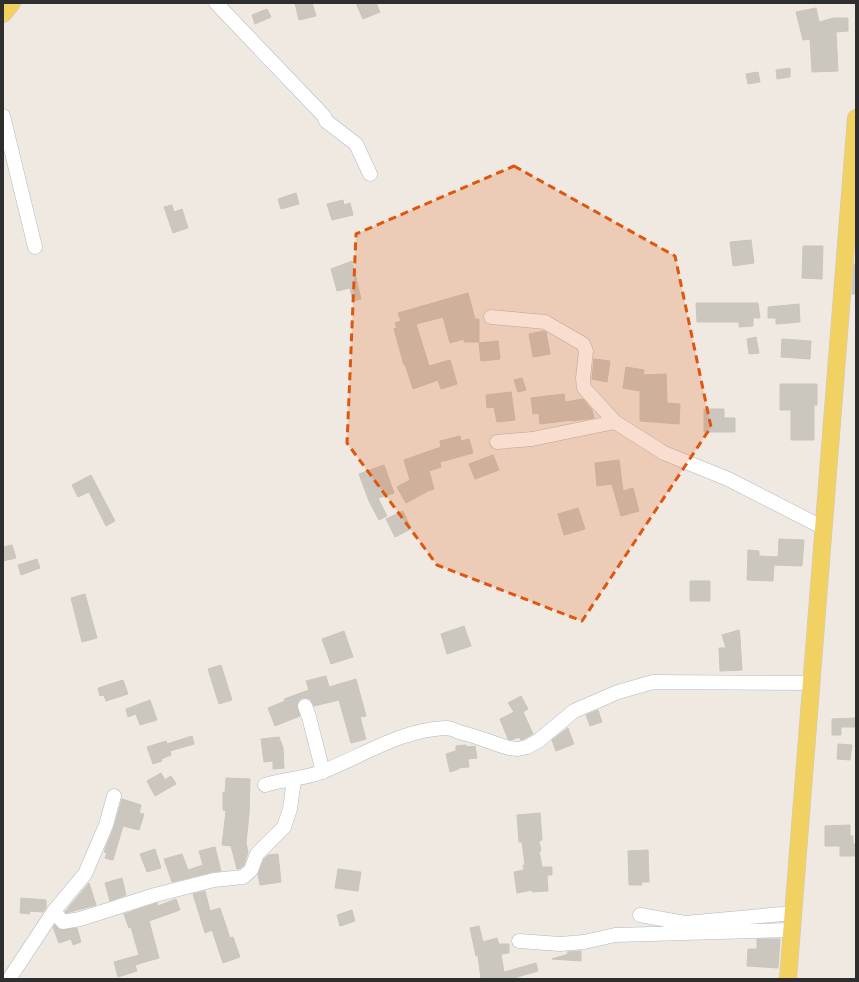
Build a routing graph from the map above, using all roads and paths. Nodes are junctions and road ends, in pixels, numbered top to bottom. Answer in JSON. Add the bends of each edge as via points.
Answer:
{"nodes":[{"id":1,"x":12,"y":3,"type":"edge"},
{"id":2,"x":216,"y":3,"type":"edge"},
{"id":3,"x":3,"y":14,"type":"edge"},
{"id":4,"x":3,"y":116,"type":"edge"},
{"id":5,"x":856,"y":118,"type":"edge"},
{"id":6,"x":370,"y":174,"type":"dead end"},
{"id":7,"x":35,"y":246,"type":"dead end"},
{"id":8,"x":490,"y":317,"type":"dead end"},
{"id":9,"x":615,"y":422,"type":"junction"},
{"id":10,"x":497,"y":442,"type":"dead end"},
{"id":11,"x":824,"y":528,"type":"junction"},
{"id":12,"x":812,"y":683,"type":"junction"},
{"id":13,"x":305,"y":706,"type":"dead end"},
{"id":14,"x":323,"y":772,"type":"junction"},
{"id":15,"x":294,"y":780,"type":"junction"},
{"id":16,"x":265,"y":785,"type":"dead end"},
{"id":17,"x":114,"y":796,"type":"dead end"},
{"id":18,"x":54,"y":911,"type":"junction"},
{"id":19,"x":793,"y":913,"type":"junction"},
{"id":20,"x":640,"y":915,"type":"dead end"},
{"id":21,"x":792,"y":930,"type":"junction"},
{"id":22,"x":519,"y":941,"type":"dead end"},
{"id":23,"x":9,"y":979,"type":"edge"},
{"id":24,"x":788,"y":979,"type":"edge"}],
"edges":[{"from":1,"to":3,"type":"main road"},
{"from":2,"to":6,"type":"street","via":[[326,121],[356,144]]},
{"from":4,"to":7,"type":"street"},
{"from":5,"to":11,"type":"main road"},
{"from":8,"to":9,"type":"street","via":[[544,322],[582,344],[586,351],[584,388]]},
{"from":9,"to":10,"type":"street","via":[[532,439]]},
{"from":9,"to":11,"type":"street","via":[[664,453],[728,478]]},
{"from":11,"to":12,"type":"main road"},
{"from":12,"to":14,"type":"street","via":[[654,682],[618,692],[574,711],[527,747],[509,748],[446,728],[404,735]]},
{"from":12,"to":19,"type":"main road"},
{"from":13,"to":14,"type":"street"},
{"from":14,"to":15,"type":"street"},
{"from":15,"to":16,"type":"street"},
{"from":15,"to":18,"type":"street","via":[[284,828],[257,854],[251,870],[243,877],[214,880],[154,895],[80,919],[63,922]]},
{"from":17,"to":18,"type":"street","via":[[106,825],[85,874]]},
{"from":18,"to":23,"type":"street"},
{"from":19,"to":20,"type":"street","via":[[685,923]]},
{"from":19,"to":21,"type":"main road"},
{"from":21,"to":22,"type":"street","via":[[615,935],[560,944]]},
{"from":21,"to":24,"type":"main road"}]}
